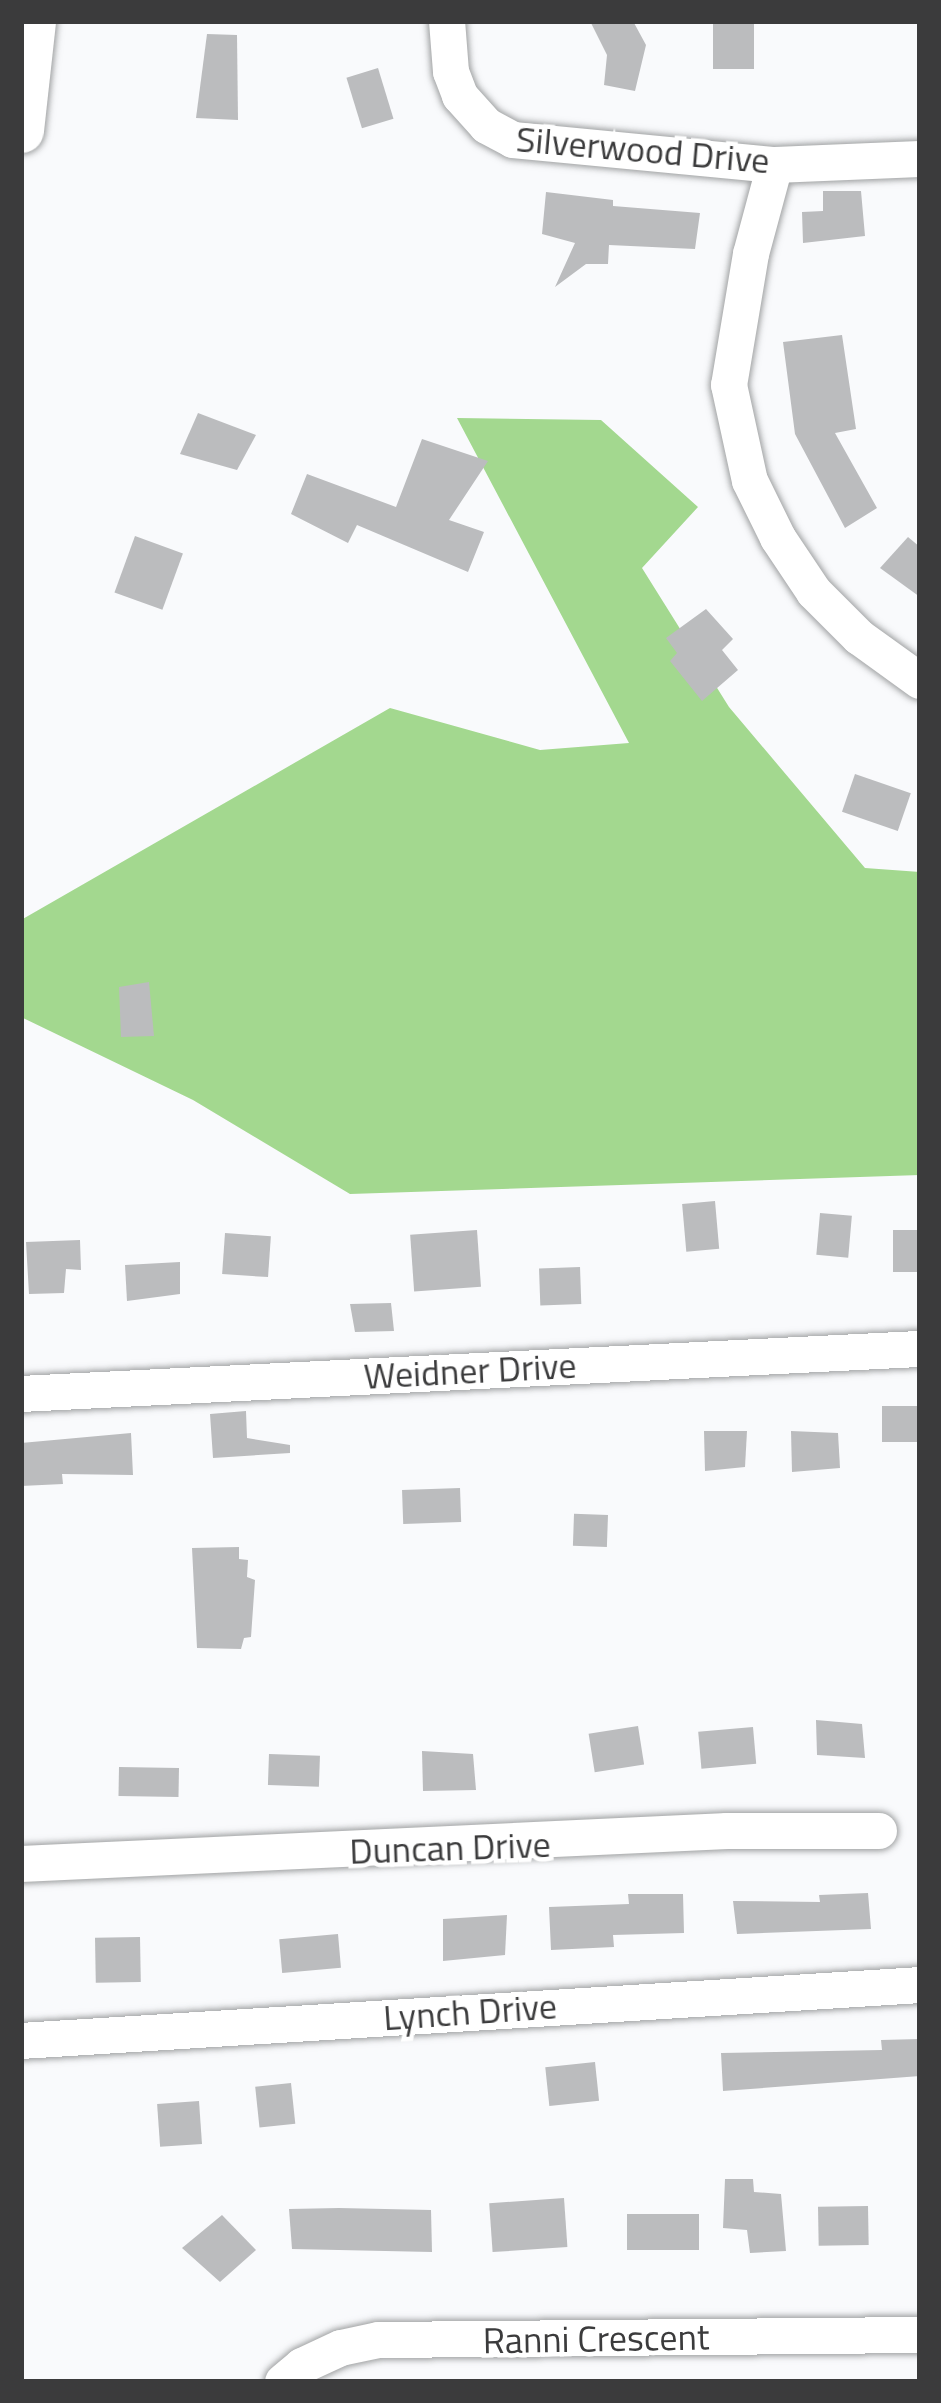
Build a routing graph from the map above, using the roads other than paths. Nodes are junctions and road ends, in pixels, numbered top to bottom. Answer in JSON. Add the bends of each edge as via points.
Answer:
{"nodes":[{"id":1,"x":33,"y":21,"type":"edge"},
{"id":2,"x":447,"y":21,"type":"edge"},
{"id":3,"x":21,"y":130,"type":"edge"},
{"id":4,"x":920,"y":159,"type":"edge"},
{"id":5,"x":775,"y":165,"type":"junction"},
{"id":6,"x":920,"y":681,"type":"edge"},
{"id":7,"x":920,"y":1349,"type":"edge"},
{"id":8,"x":21,"y":1394,"type":"edge"},
{"id":9,"x":879,"y":1831,"type":"dead end"},
{"id":10,"x":21,"y":1864,"type":"edge"},
{"id":11,"x":920,"y":1985,"type":"edge"},
{"id":12,"x":21,"y":2041,"type":"edge"},
{"id":13,"x":920,"y":2335,"type":"edge"},
{"id":14,"x":283,"y":2382,"type":"edge"}],
"edges":[{"from":1,"to":3,"type":"main road"},
{"from":2,"to":5,"type":"street","name":"Silverwood Drive","via":[[460,96],[503,137]]},
{"from":4,"to":5,"type":"street","name":"Silverwood Drive"},
{"from":5,"to":6,"type":"street","via":[[731,362],[732,412],[750,481],[814,592]]},
{"from":7,"to":8,"type":"street","name":"Weidner Drive"},
{"from":9,"to":10,"type":"street","name":"Duncan Drive"},
{"from":11,"to":12,"type":"street","name":"Lynch Drive"},
{"from":13,"to":14,"type":"street","name":"Ranni Crescent","via":[[379,2340],[341,2348]]}]}
